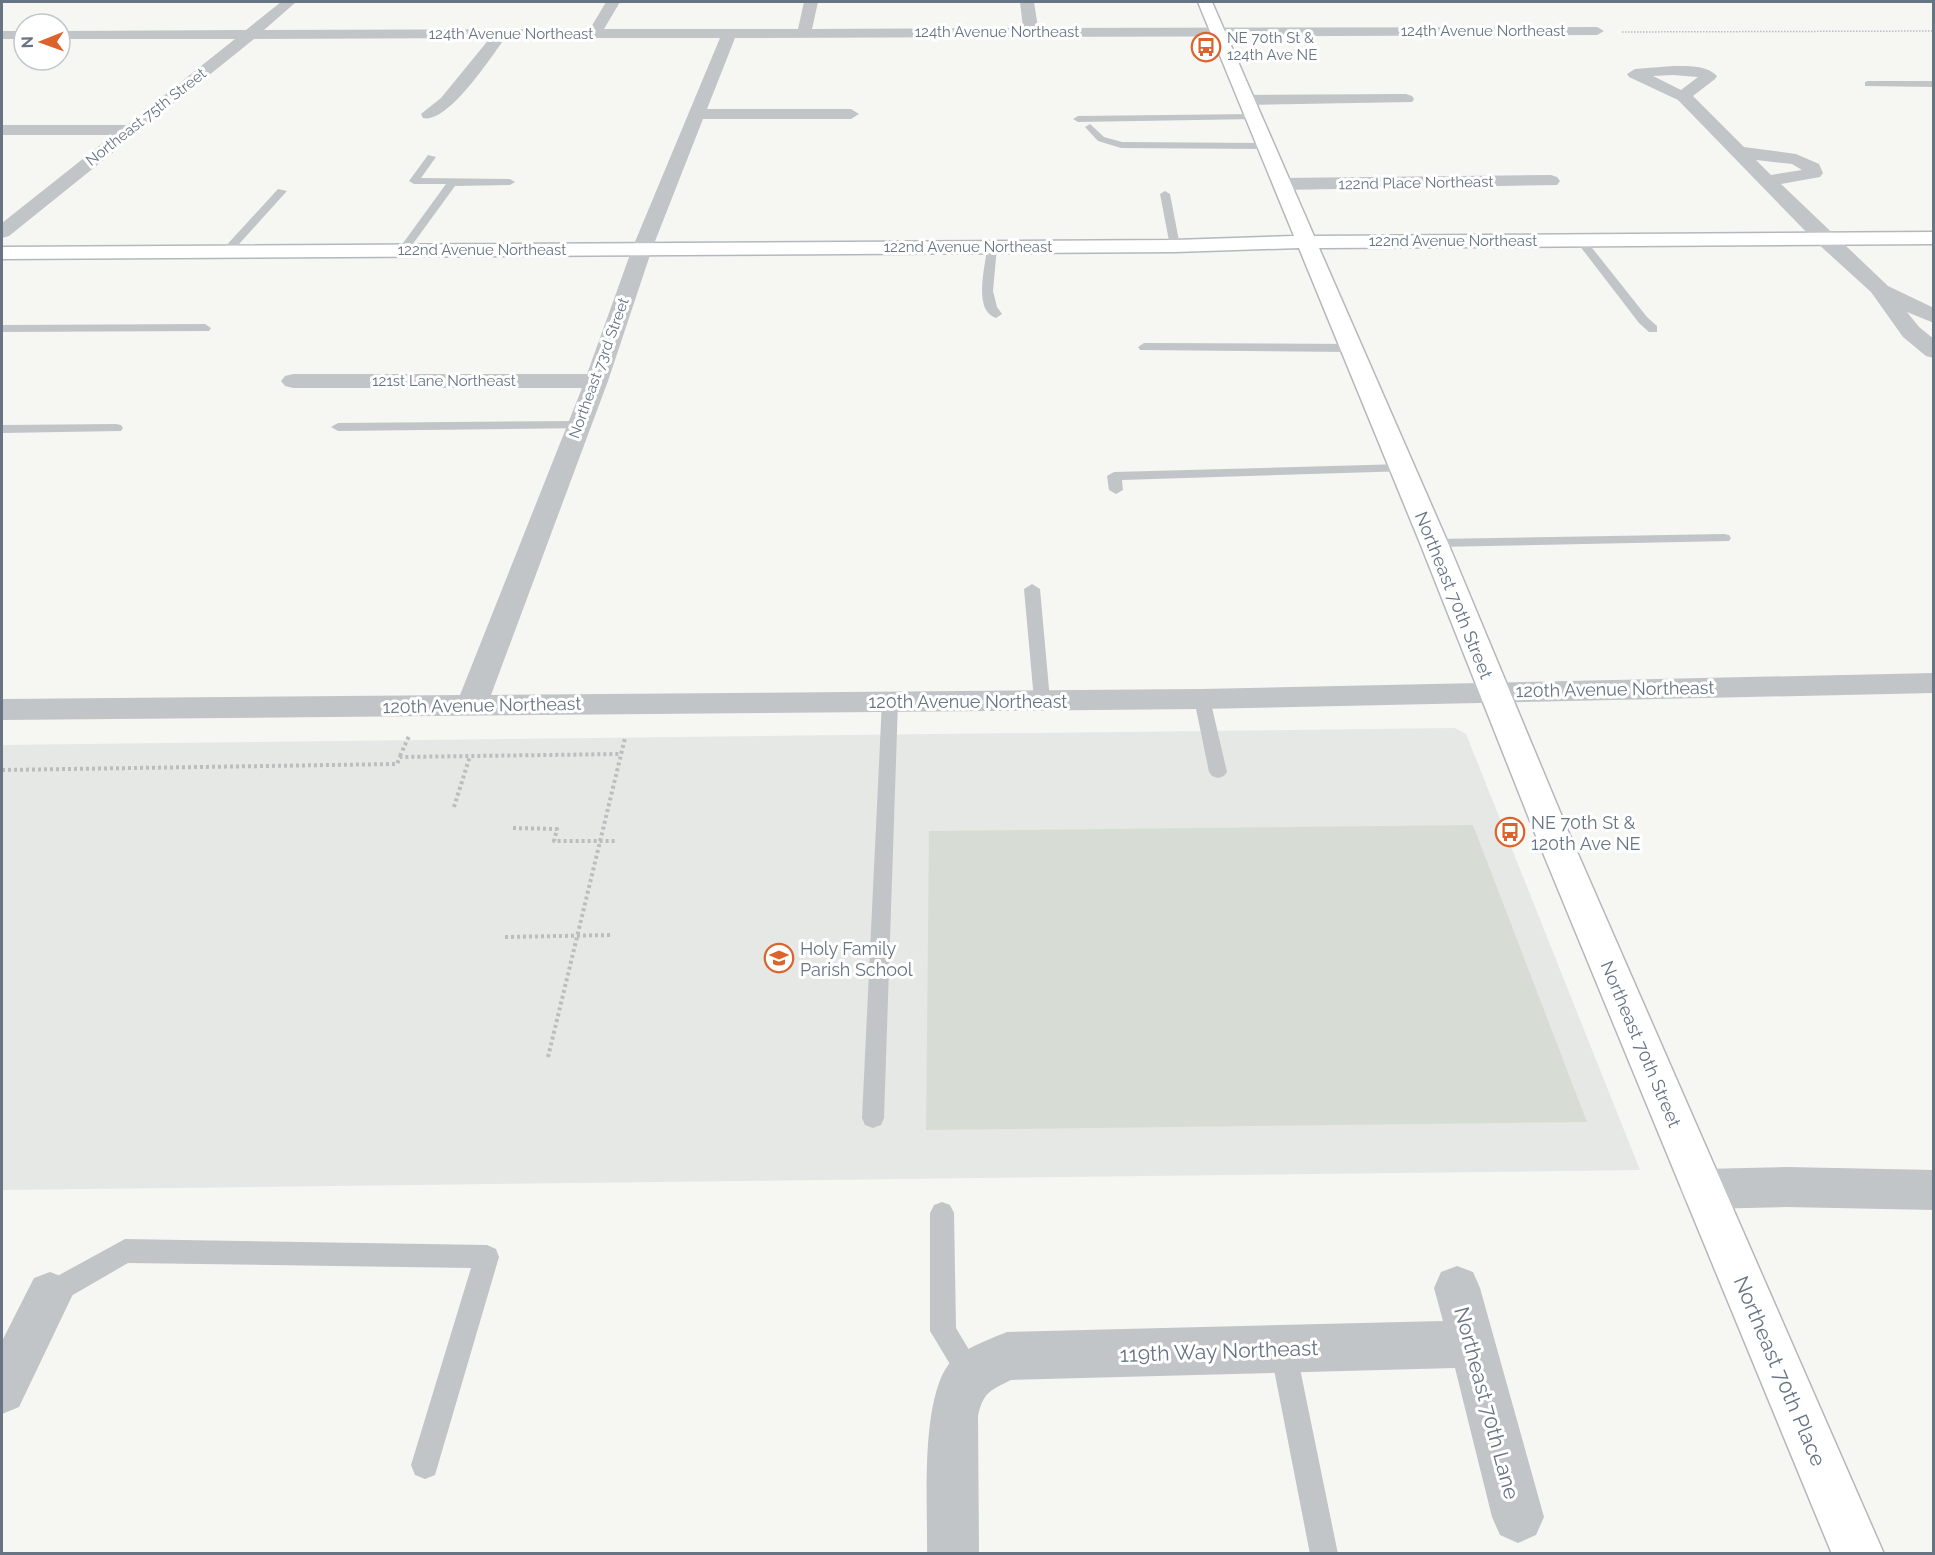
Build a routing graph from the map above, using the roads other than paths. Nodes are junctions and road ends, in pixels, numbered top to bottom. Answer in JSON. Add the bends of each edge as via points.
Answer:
{"nodes":[{"id":1,"x":289,"y":2,"type":"edge"},
{"id":2,"x":613,"y":2,"type":"edge"},
{"id":3,"x":811,"y":2,"type":"edge"},
{"id":4,"x":1027,"y":2,"type":"edge"},
{"id":5,"x":1205,"y":2,"type":"edge"},
{"id":6,"x":1597,"y":31,"type":"road end"},
{"id":7,"x":1031,"y":32,"type":"junction"},
{"id":8,"x":1218,"y":32,"type":"junction"},
{"id":9,"x":729,"y":33,"type":"junction"},
{"id":10,"x":804,"y":33,"type":"junction"},
{"id":11,"x":501,"y":34,"type":"junction"},
{"id":12,"x":594,"y":34,"type":"junction"},
{"id":13,"x":72,"y":35,"type":"edge"},
{"id":14,"x":250,"y":35,"type":"junction"},
{"id":15,"x":1868,"y":84,"type":"dead end"},
{"id":16,"x":1934,"y":84,"type":"edge"},
{"id":17,"x":1684,"y":97,"type":"dead end"},
{"id":18,"x":1406,"y":99,"type":"dead end"},
{"id":19,"x":1249,"y":108,"type":"junction"},
{"id":20,"x":429,"y":114,"type":"dead end"},
{"id":21,"x":697,"y":114,"type":"junction"},
{"id":22,"x":851,"y":114,"type":"dead end"},
{"id":23,"x":1078,"y":119,"type":"dead end"},
{"id":24,"x":1090,"y":127,"type":"dead end"},
{"id":25,"x":2,"y":130,"type":"edge"},
{"id":26,"x":128,"y":130,"type":"junction"},
{"id":27,"x":1265,"y":146,"type":"junction"},
{"id":28,"x":1737,"y":152,"type":"junction"},
{"id":29,"x":431,"y":157,"type":"dead end"},
{"id":30,"x":1551,"y":181,"type":"dead end"},
{"id":31,"x":1768,"y":181,"type":"junction"},
{"id":32,"x":510,"y":182,"type":"dead end"},
{"id":33,"x":452,"y":183,"type":"junction"},
{"id":34,"x":1282,"y":184,"type":"junction"},
{"id":35,"x":282,"y":191,"type":"dead end"},
{"id":36,"x":1165,"y":194,"type":"dead end"},
{"id":37,"x":2,"y":232,"type":"edge"},
{"id":38,"x":1823,"y":238,"type":"junction"},
{"id":39,"x":1934,"y":238,"type":"edge"},
{"id":40,"x":1581,"y":241,"type":"junction"},
{"id":41,"x":1305,"y":242,"type":"junction"},
{"id":42,"x":1175,"y":246,"type":"junction"},
{"id":43,"x":992,"y":247,"type":"junction"},
{"id":44,"x":642,"y":249,"type":"junction"},
{"id":45,"x":403,"y":250,"type":"junction"},
{"id":46,"x":227,"y":251,"type":"junction"},
{"id":47,"x":2,"y":253,"type":"edge"},
{"id":48,"x":1878,"y":288,"type":"junction"},
{"id":49,"x":996,"y":314,"type":"dead end"},
{"id":50,"x":1934,"y":317,"type":"edge"},
{"id":51,"x":205,"y":328,"type":"dead end"},
{"id":52,"x":2,"y":329,"type":"edge"},
{"id":53,"x":1653,"y":329,"type":"dead end"},
{"id":54,"x":1144,"y":348,"type":"dead end"},
{"id":55,"x":1351,"y":348,"type":"junction"},
{"id":56,"x":1934,"y":351,"type":"edge"},
{"id":57,"x":293,"y":381,"type":"dead end"},
{"id":58,"x":596,"y":381,"type":"junction"},
{"id":59,"x":578,"y":425,"type":"junction"},
{"id":60,"x":338,"y":427,"type":"dead end"},
{"id":61,"x":116,"y":428,"type":"dead end"},
{"id":62,"x":2,"y":429,"type":"edge"},
{"id":63,"x":1403,"y":468,"type":"junction"},
{"id":64,"x":1116,"y":490,"type":"dead end"},
{"id":65,"x":1724,"y":538,"type":"dead end"},
{"id":66,"x":1434,"y":543,"type":"junction"},
{"id":67,"x":1032,"y":589,"type":"dead end"},
{"id":68,"x":1934,"y":683,"type":"edge"},
{"id":69,"x":1492,"y":692,"type":"junction"},
{"id":70,"x":1202,"y":699,"type":"junction"},
{"id":71,"x":1042,"y":700,"type":"junction"},
{"id":72,"x":890,"y":701,"type":"junction"},
{"id":73,"x":472,"y":705,"type":"junction"},
{"id":74,"x":2,"y":710,"type":"edge"},
{"id":75,"x":1218,"y":772,"type":"dead end"},
{"id":76,"x":873,"y":1118,"type":"dead end"},
{"id":77,"x":1702,"y":1189,"type":"junction"},
{"id":78,"x":1934,"y":1190,"type":"edge"},
{"id":79,"x":942,"y":1213,"type":"dead end"},
{"id":80,"x":1457,"y":1288,"type":"dead end"},
{"id":81,"x":50,"y":1293,"type":"joint"},
{"id":82,"x":1471,"y":1344,"type":"junction"},
{"id":83,"x":1283,"y":1349,"type":"junction"},
{"id":84,"x":971,"y":1375,"type":"junction"},
{"id":85,"x":2,"y":1390,"type":"edge"},
{"id":86,"x":425,"y":1465,"type":"dead end"},
{"id":87,"x":1518,"y":1517,"type":"dead end"},
{"id":88,"x":953,"y":1554,"type":"edge"},
{"id":89,"x":1324,"y":1554,"type":"edge"},
{"id":90,"x":1858,"y":1554,"type":"edge"}],
"edges":[{"from":1,"to":14,"type":"street","name":"Northeast 75th Street"},
{"from":2,"to":12,"type":"street"},
{"from":3,"to":10,"type":"street"},
{"from":4,"to":7,"type":"street"},
{"from":5,"to":8,"type":"main road","name":"Northeast 70th Street"},
{"from":6,"to":8,"type":"street","name":"124th Avenue Northeast"},
{"from":7,"to":8,"type":"street","name":"124th Avenue Northeast"},
{"from":7,"to":10,"type":"street","name":"124th Avenue Northeast"},
{"from":8,"to":19,"type":"main road","name":"Northeast 70th Street"},
{"from":9,"to":10,"type":"street","name":"124th Avenue Northeast"},
{"from":9,"to":12,"type":"street","name":"124th Avenue Northeast"},
{"from":9,"to":21,"type":"street","name":"Northeast 73rd Street"},
{"from":11,"to":12,"type":"street","name":"124th Avenue Northeast"},
{"from":11,"to":14,"type":"street","name":"124th Avenue Northeast"},
{"from":11,"to":20,"type":"street","via":[[447,101]]},
{"from":13,"to":14,"type":"street","name":"124th Avenue Northeast"},
{"from":14,"to":26,"type":"street","name":"Northeast 75th Street"},
{"from":15,"to":16,"type":"lane"},
{"from":17,"to":28,"type":"street"},
{"from":18,"to":19,"type":"street"},
{"from":19,"to":23,"type":"lane"},
{"from":19,"to":27,"type":"main road","name":"Northeast 70th Street"},
{"from":21,"to":22,"type":"street"},
{"from":21,"to":44,"type":"street","name":"Northeast 73rd Street"},
{"from":24,"to":27,"type":"lane","via":[[1101,139],[1121,145]]},
{"from":25,"to":26,"type":"street"},
{"from":26,"to":37,"type":"street","name":"Northeast 75th Street"},
{"from":27,"to":34,"type":"main road","name":"Northeast 70th Street"},
{"from":28,"to":31,"type":"street"},
{"from":28,"to":31,"type":"street","via":[[1796,159],[1813,168],[1814,173]]},
{"from":29,"to":33,"type":"lane","via":[[414,181]]},
{"from":30,"to":34,"type":"street","name":"122nd Place Northeast"},
{"from":31,"to":38,"type":"street"},
{"from":32,"to":33,"type":"lane"},
{"from":33,"to":45,"type":"lane"},
{"from":34,"to":41,"type":"main road","name":"Northeast 70th Street"},
{"from":35,"to":46,"type":"lane"},
{"from":36,"to":42,"type":"lane"},
{"from":38,"to":39,"type":"main road","name":"122nd Avenue Northeast"},
{"from":38,"to":40,"type":"main road","name":"122nd Avenue Northeast"},
{"from":38,"to":48,"type":"street"},
{"from":40,"to":41,"type":"main road","name":"122nd Avenue Northeast"},
{"from":40,"to":53,"type":"lane"},
{"from":41,"to":42,"type":"main road","name":"122nd Avenue Northeast"},
{"from":41,"to":55,"type":"main road","name":"Northeast 70th Street"},
{"from":42,"to":43,"type":"main road","name":"122nd Avenue Northeast"},
{"from":43,"to":44,"type":"main road","name":"122nd Avenue Northeast"},
{"from":43,"to":49,"type":"lane","via":[[987,300]]},
{"from":44,"to":45,"type":"main road","name":"122nd Avenue Northeast"},
{"from":44,"to":58,"type":"street","name":"Northeast 73rd Street"},
{"from":45,"to":46,"type":"main road","name":"122nd Avenue Northeast"},
{"from":46,"to":47,"type":"main road","name":"122nd Avenue Northeast"},
{"from":48,"to":50,"type":"street"},
{"from":48,"to":56,"type":"street","via":[[1911,332]]},
{"from":51,"to":52,"type":"lane"},
{"from":54,"to":55,"type":"lane"},
{"from":55,"to":63,"type":"main road","name":"Northeast 70th Street"},
{"from":57,"to":58,"type":"street","name":"121st Lane Northeast"},
{"from":58,"to":59,"type":"street","name":"Northeast 73rd Street"},
{"from":59,"to":60,"type":"lane"},
{"from":59,"to":73,"type":"street","name":"Northeast 73rd Street"},
{"from":61,"to":62,"type":"lane"},
{"from":63,"to":64,"type":"lane","via":[[1114,476]]},
{"from":63,"to":66,"type":"main road","name":"Northeast 70th Street"},
{"from":65,"to":66,"type":"lane"},
{"from":66,"to":69,"type":"main road","name":"Northeast 70th Street"},
{"from":67,"to":71,"type":"lane"},
{"from":68,"to":69,"type":"street","name":"120th Avenue Northeast"},
{"from":69,"to":70,"type":"street","name":"120th Avenue Northeast"},
{"from":69,"to":77,"type":"main road","name":"Northeast 70th Street"},
{"from":70,"to":71,"type":"street","name":"120th Avenue Northeast"},
{"from":70,"to":75,"type":"lane"},
{"from":71,"to":72,"type":"street","name":"120th Avenue Northeast"},
{"from":72,"to":73,"type":"street","name":"120th Avenue Northeast"},
{"from":72,"to":76,"type":"lane"},
{"from":73,"to":74,"type":"street","name":"120th Avenue Northeast"},
{"from":77,"to":78,"type":"street"},
{"from":77,"to":90,"type":"main road","name":"Northeast 70th Place"},
{"from":79,"to":84,"type":"lane","via":[[943,1331]]},
{"from":80,"to":82,"type":"street","name":"Northeast 70th Lane"},
{"from":81,"to":85,"type":"street"},
{"from":81,"to":86,"type":"lane","via":[[124,1251],[487,1257]]},
{"from":82,"to":83,"type":"street","name":"119th Way Northeast"},
{"from":82,"to":87,"type":"street","name":"Northeast 70th Lane"},
{"from":83,"to":84,"type":"street","name":"119th Way Northeast","via":[[1006,1356]]},
{"from":83,"to":89,"type":"lane"},
{"from":84,"to":88,"type":"street","via":[[959,1392],[954,1416]]}]}
